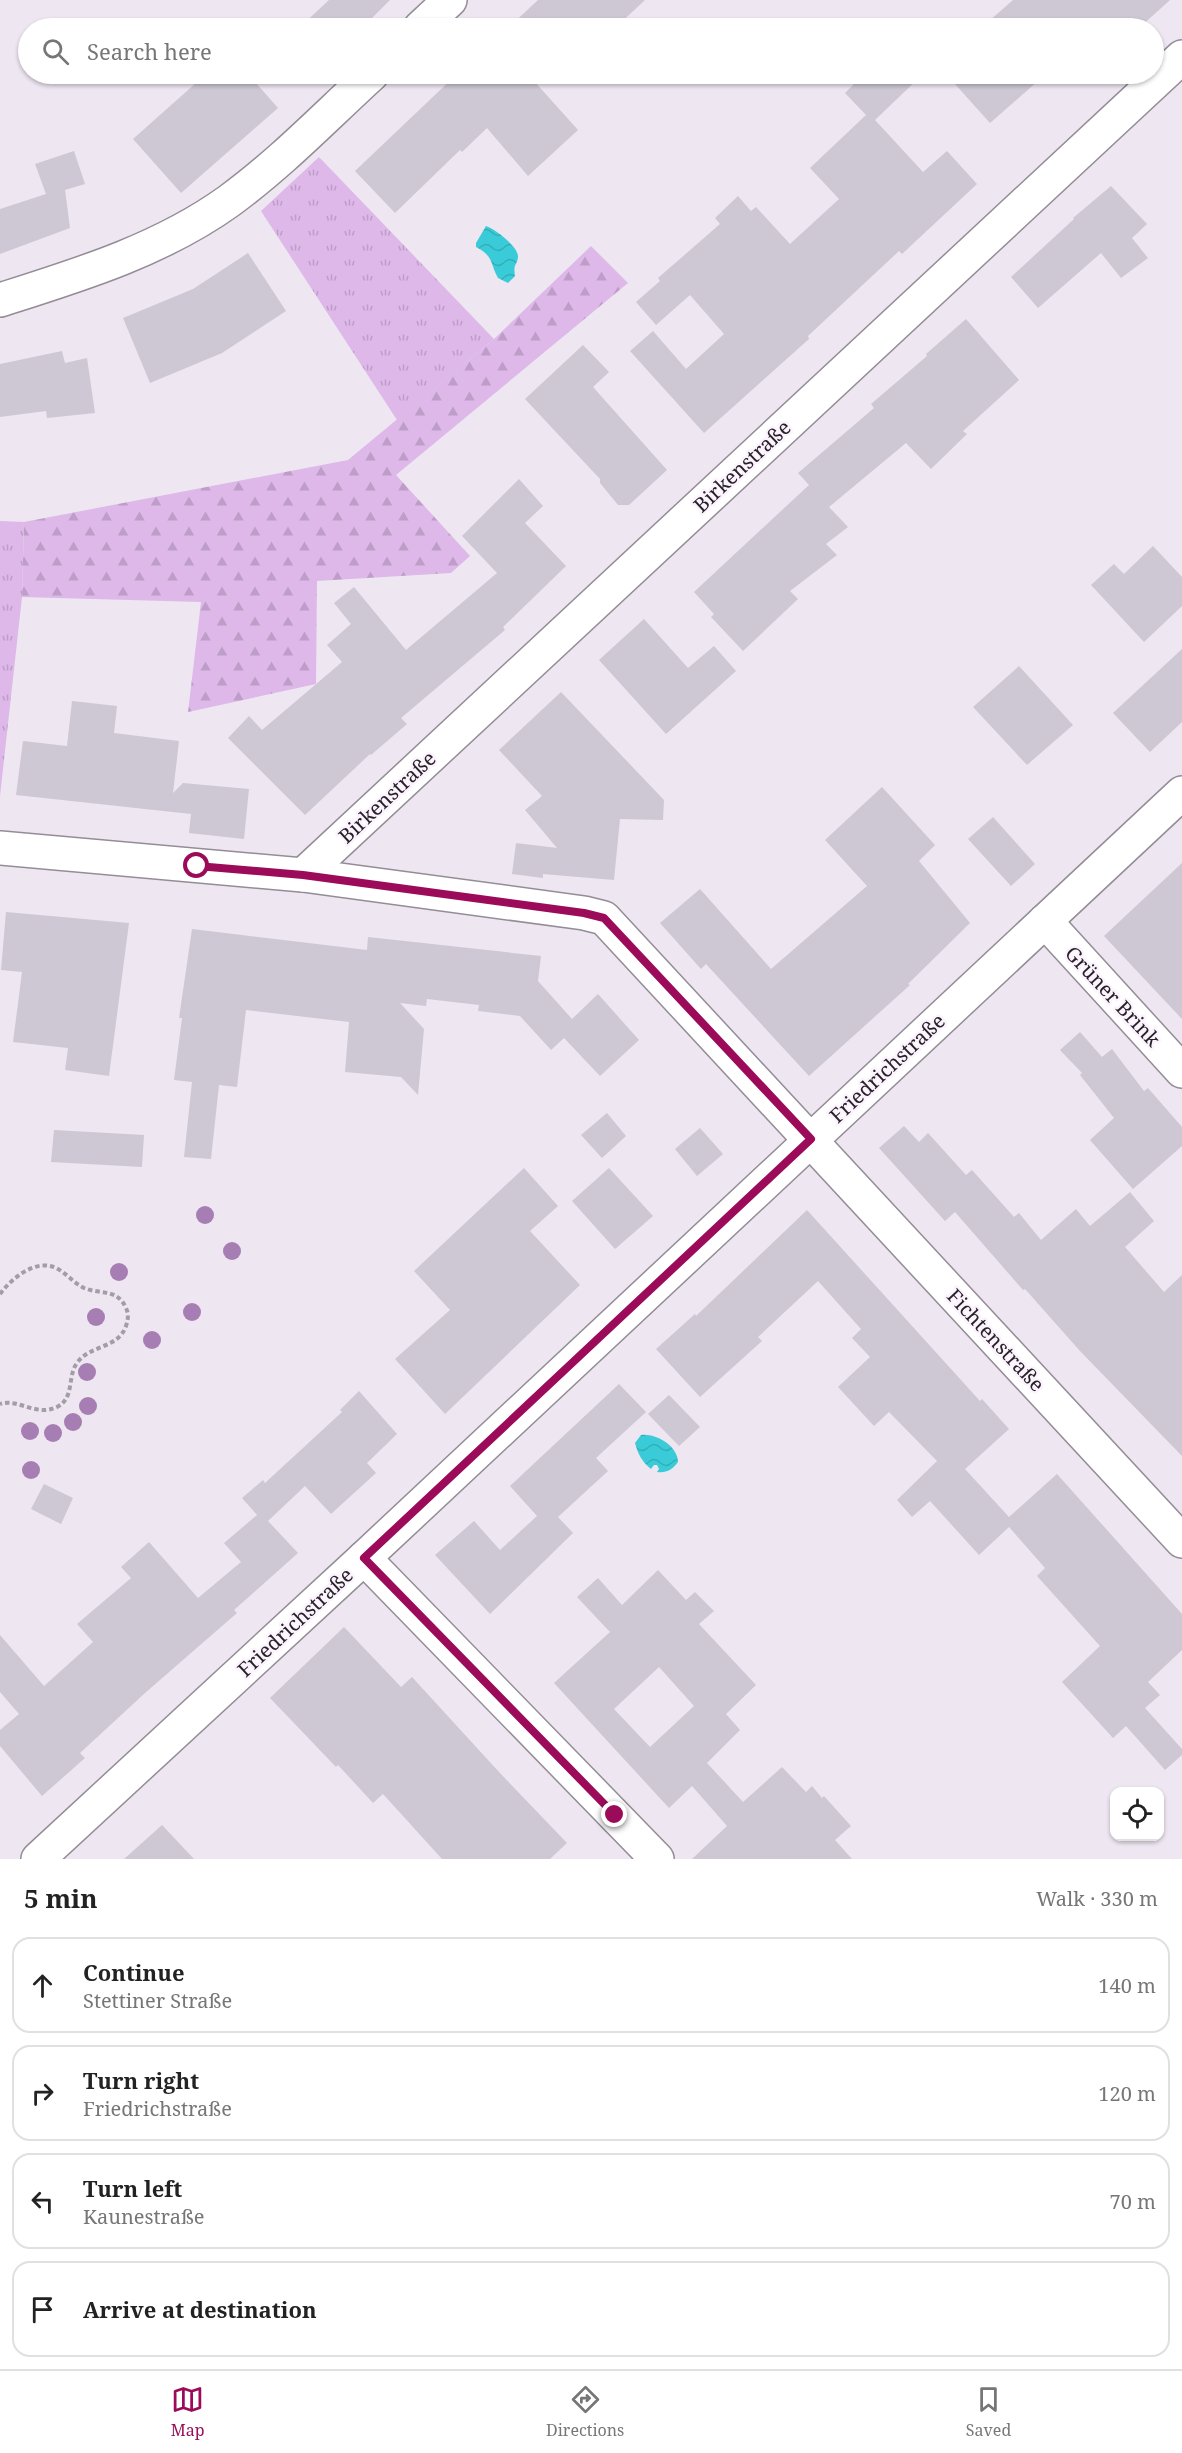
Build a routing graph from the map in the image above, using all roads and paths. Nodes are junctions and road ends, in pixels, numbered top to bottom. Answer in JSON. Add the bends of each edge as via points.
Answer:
{"nodes":[{"id":1,"x":450,"y":0,"type":"edge"},
{"id":2,"x":431,"y":18,"type":"edge"},
{"id":3,"x":1182,"y":57,"type":"edge"},
{"id":4,"x":1164,"y":74,"type":"edge"},
{"id":5,"x":361,"y":84,"type":"edge"},
{"id":6,"x":1153,"y":84,"type":"edge"},
{"id":7,"x":0,"y":300,"type":"edge"},
{"id":8,"x":1182,"y":793,"type":"edge"},
{"id":9,"x":0,"y":848,"type":"edge"},
{"id":10,"x":303,"y":875,"type":"junction"},
{"id":11,"x":1044,"y":921,"type":"junction"},
{"id":12,"x":1182,"y":1071,"type":"edge"},
{"id":13,"x":811,"y":1139,"type":"junction"},
{"id":14,"x":0,"y":1294,"type":"edge"},
{"id":15,"x":0,"y":1402,"type":"edge"},
{"id":16,"x":1182,"y":1541,"type":"edge"},
{"id":17,"x":364,"y":1558,"type":"junction"},
{"id":18,"x":38,"y":1859,"type":"edge"},
{"id":19,"x":657,"y":1859,"type":"edge"}],
"edges":[{"from":1,"to":2,"type":"street"},
{"from":3,"to":4,"type":"street","name":"Birkenstraße"},
{"from":5,"to":7,"type":"street","via":[[271,168],[228,202],[167,238],[100,268]]},
{"from":6,"to":10,"type":"street","name":"Birkenstraße"},
{"from":8,"to":11,"type":"street","name":"Friedrichstraße"},
{"from":9,"to":10,"type":"street","name":"Fichtenstraße"},
{"from":10,"to":13,"type":"street","name":"Fichtenstraße","via":[[604,918]]},
{"from":11,"to":12,"type":"street","name":"Grüner Brink"},
{"from":11,"to":13,"type":"street","name":"Friedrichstraße"},
{"from":13,"to":16,"type":"street","name":"Fichtenstraße"},
{"from":13,"to":17,"type":"street","name":"Friedrichstraße"},
{"from":14,"to":15,"type":"path","via":[[31,1268],[53,1266],[83,1287],[114,1294],[123,1301],[128,1313],[124,1331],[116,1340],[89,1352],[76,1364],[63,1404],[34,1410]]},
{"from":17,"to":18,"type":"street","name":"Friedrichstraße"},
{"from":17,"to":19,"type":"street"}]}
